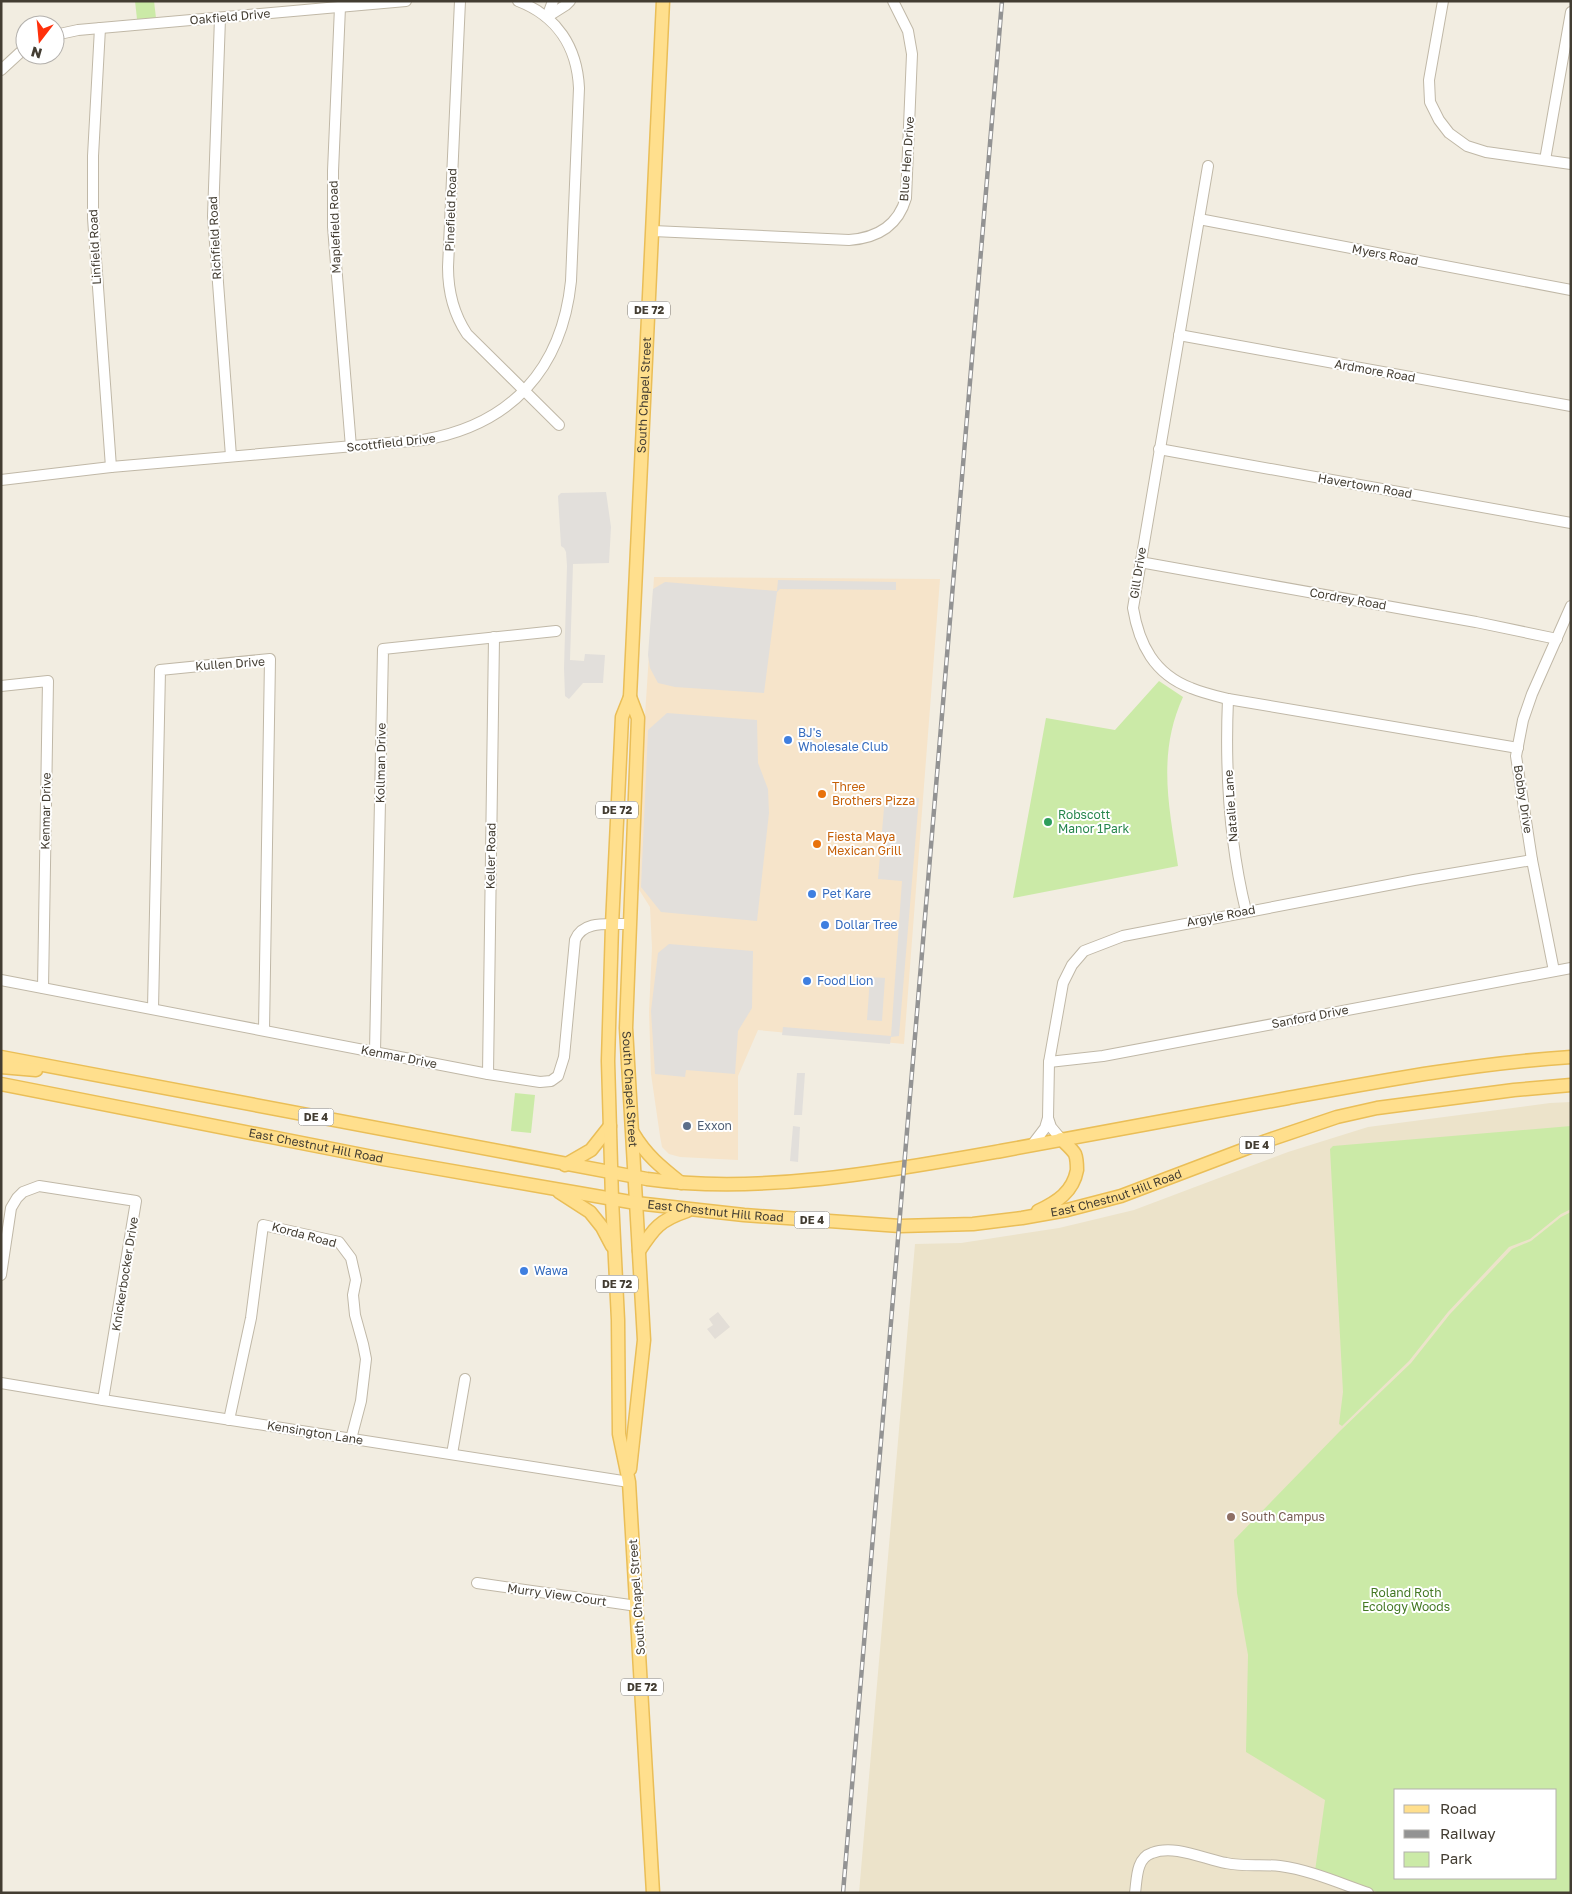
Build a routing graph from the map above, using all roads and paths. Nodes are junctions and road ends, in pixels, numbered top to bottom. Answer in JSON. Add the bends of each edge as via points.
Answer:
{"nodes":[{"id":1,"x":406,"y":1,"type":"edge"},
{"id":2,"x":460,"y":1,"type":"edge"},
{"id":3,"x":518,"y":1,"type":"edge"},
{"id":4,"x":553,"y":1,"type":"edge"},
{"id":5,"x":570,"y":1,"type":"edge"},
{"id":6,"x":663,"y":1,"type":"edge"},
{"id":7,"x":893,"y":1,"type":"edge"},
{"id":8,"x":1443,"y":1,"type":"edge"},
{"id":9,"x":340,"y":7,"type":"junction"},
{"id":10,"x":1571,"y":12,"type":"edge"},
{"id":11,"x":547,"y":17,"type":"junction"},
{"id":12,"x":220,"y":18,"type":"junction"},
{"id":13,"x":100,"y":28,"type":"junction"},
{"id":14,"x":65,"y":33,"type":"edge"},
{"id":15,"x":15,"y":57,"type":"edge"},
{"id":16,"x":1,"y":70,"type":"edge"},
{"id":17,"x":1545,"y":160,"type":"junction"},
{"id":18,"x":1571,"y":164,"type":"edge"},
{"id":19,"x":1208,"y":166,"type":"dead end"},
{"id":20,"x":1199,"y":219,"type":"junction"},
{"id":21,"x":652,"y":231,"type":"junction"},
{"id":22,"x":1571,"y":290,"type":"edge"},
{"id":23,"x":1179,"y":335,"type":"junction"},
{"id":24,"x":523,"y":391,"type":"junction"},
{"id":25,"x":1571,"y":406,"type":"edge"},
{"id":26,"x":559,"y":425,"type":"dead end"},
{"id":27,"x":351,"y":447,"type":"junction"},
{"id":28,"x":1159,"y":449,"type":"junction"},
{"id":29,"x":231,"y":456,"type":"junction"},
{"id":30,"x":111,"y":467,"type":"junction"},
{"id":31,"x":1,"y":480,"type":"edge"},
{"id":32,"x":1571,"y":523,"type":"edge"},
{"id":33,"x":1140,"y":562,"type":"junction"},
{"id":34,"x":1571,"y":606,"type":"edge"},
{"id":35,"x":556,"y":631,"type":"dead end"},
{"id":36,"x":494,"y":637,"type":"junction"},
{"id":37,"x":1557,"y":640,"type":"junction"},
{"id":38,"x":1,"y":686,"type":"edge"},
{"id":39,"x":630,"y":698,"type":"junction"},
{"id":40,"x":1228,"y":699,"type":"junction"},
{"id":41,"x":1518,"y":748,"type":"junction"},
{"id":42,"x":1532,"y":860,"type":"junction"},
{"id":43,"x":1246,"y":911,"type":"junction"},
{"id":44,"x":630,"y":924,"type":"junction"},
{"id":45,"x":612,"y":925,"type":"junction"},
{"id":46,"x":1571,"y":968,"type":"edge"},
{"id":47,"x":1554,"y":971,"type":"junction"},
{"id":48,"x":1,"y":980,"type":"edge"},
{"id":49,"x":43,"y":988,"type":"junction"},
{"id":50,"x":153,"y":1009,"type":"junction"},
{"id":51,"x":264,"y":1030,"type":"junction"},
{"id":52,"x":375,"y":1052,"type":"junction"},
{"id":53,"x":1,"y":1057,"type":"edge"},
{"id":54,"x":1571,"y":1057,"type":"edge"},
{"id":55,"x":1050,"y":1062,"type":"junction"},
{"id":56,"x":1,"y":1067,"type":"edge"},
{"id":57,"x":66,"y":1069,"type":"junction"},
{"id":58,"x":488,"y":1074,"type":"junction"},
{"id":59,"x":1,"y":1084,"type":"edge"},
{"id":60,"x":1571,"y":1086,"type":"edge"},
{"id":61,"x":1048,"y":1118,"type":"junction"},
{"id":62,"x":610,"y":1126,"type":"junction"},
{"id":63,"x":632,"y":1131,"type":"junction"},
{"id":64,"x":1062,"y":1140,"type":"junction"},
{"id":65,"x":1032,"y":1145,"type":"junction"},
{"id":66,"x":565,"y":1165,"type":"junction"},
{"id":67,"x":611,"y":1173,"type":"junction"},
{"id":68,"x":635,"y":1177,"type":"junction"},
{"id":69,"x":681,"y":1183,"type":"junction"},
{"id":70,"x":553,"y":1188,"type":"junction"},
{"id":71,"x":612,"y":1199,"type":"junction"},
{"id":72,"x":636,"y":1203,"type":"junction"},
{"id":73,"x":690,"y":1210,"type":"junction"},
{"id":74,"x":1022,"y":1218,"type":"junction"},
{"id":75,"x":639,"y":1251,"type":"junction"},
{"id":76,"x":615,"y":1252,"type":"junction"},
{"id":77,"x":1,"y":1275,"type":"edge"},
{"id":78,"x":465,"y":1380,"type":"dead end"},
{"id":79,"x":1,"y":1382,"type":"edge"},
{"id":80,"x":103,"y":1400,"type":"junction"},
{"id":81,"x":229,"y":1420,"type":"junction"},
{"id":82,"x":350,"y":1439,"type":"junction"},
{"id":83,"x":452,"y":1454,"type":"junction"},
{"id":84,"x":629,"y":1482,"type":"junction"},
{"id":85,"x":477,"y":1583,"type":"dead end"},
{"id":86,"x":638,"y":1606,"type":"junction"},
{"id":87,"x":653,"y":1893,"type":"edge"},
{"id":88,"x":1135,"y":1893,"type":"edge"},
{"id":89,"x":1368,"y":1893,"type":"edge"}],
"edges":[{"from":1,"to":9,"type":"street","name":"Oakfield Drive"},
{"from":2,"to":24,"type":"street","name":"Pinefield Road","via":[[449,290],[467,334]]},
{"from":3,"to":11,"type":"street"},
{"from":4,"to":11,"type":"street"},
{"from":5,"to":11,"type":"street"},
{"from":6,"to":21,"type":"main road","name":"South Chapel Street","number":"DE 72"},
{"from":7,"to":21,"type":"street","name":"Blue Hen Drive","via":[[910,36],[912,72],[906,198],[891,224],[873,236],[849,240]]},
{"from":8,"to":17,"type":"street","via":[[1429,80],[1430,102],[1439,120],[1449,133],[1467,146],[1486,152]]},
{"from":9,"to":12,"type":"street","name":"Oakfield Drive"},
{"from":9,"to":27,"type":"street","name":"Maplefield Road","via":[[332,199]]},
{"from":10,"to":17,"type":"street"},
{"from":11,"to":24,"type":"street","name":"Scottfield Drive","via":[[568,43],[578,77],[571,280],[559,334],[541,370]]},
{"from":12,"to":13,"type":"street","name":"Oakfield Drive"},
{"from":12,"to":29,"type":"street","name":"Richfield Road","via":[[213,216]]},
{"from":13,"to":14,"type":"street","name":"Oakfield Drive"},
{"from":13,"to":30,"type":"street","name":"Linfield Road","via":[[93,210]]},
{"from":15,"to":16,"type":"street"},
{"from":17,"to":18,"type":"street"},
{"from":19,"to":20,"type":"street","name":"Gill Drive"},
{"from":20,"to":22,"type":"street","name":"Myers Road"},
{"from":20,"to":23,"type":"street","name":"Gill Drive"},
{"from":21,"to":39,"type":"main road","name":"South Chapel Street","number":"DE 72"},
{"from":23,"to":25,"type":"street","name":"Ardmore Road"},
{"from":23,"to":28,"type":"street","name":"Gill Drive"},
{"from":24,"to":26,"type":"street","name":"Pinefield Road"},
{"from":24,"to":27,"type":"street","name":"Scottfield Drive","via":[[494,416],[455,433],[423,440]]},
{"from":27,"to":29,"type":"street","name":"Scottfield Drive"},
{"from":28,"to":32,"type":"street","name":"Havertown Road"},
{"from":28,"to":33,"type":"street","name":"Gill Drive"},
{"from":29,"to":30,"type":"street","name":"Scottfield Drive"},
{"from":30,"to":31,"type":"street","name":"Scottfield Drive"},
{"from":33,"to":37,"type":"street","name":"Cordrey Road","via":[[1476,622]]},
{"from":33,"to":40,"type":"street","name":"Gill Drive","via":[[1133,608],[1143,647],[1174,679],[1190,688]]},
{"from":34,"to":37,"type":"street","name":"Bobby Drive"},
{"from":35,"to":36,"type":"street","name":"Kollman Drive"},
{"from":36,"to":52,"type":"street","name":"Kollman Drive","via":[[383,648]]},
{"from":36,"to":58,"type":"street","name":"Keller Road"},
{"from":37,"to":41,"type":"street","name":"Bobby Drive","via":[[1532,694]]},
{"from":38,"to":49,"type":"street","name":"Kenmar Drive","via":[[48,682]]},
{"from":39,"to":44,"type":"main road","name":"South Chapel Street","number":"DE 72","via":[[638,718]]},
{"from":39,"to":45,"type":"main road","name":"South Chapel Street","number":"DE 72","via":[[622,717]]},
{"from":40,"to":41,"type":"street","name":"Gill Drive"},
{"from":40,"to":43,"type":"street","name":"Natalie Lane","via":[[1230,822]]},
{"from":41,"to":42,"type":"street","name":"Bobby Drive","via":[[1516,756]]},
{"from":42,"to":43,"type":"street","name":"Argyle Road"},
{"from":42,"to":47,"type":"street","name":"Bobby Drive"},
{"from":43,"to":55,"type":"street","name":"Argyle Road","via":[[1123,936],[1084,951],[1063,983]]},
{"from":44,"to":45,"type":"street","name":"Kenmar Drive"},
{"from":44,"to":63,"type":"main road","name":"South Chapel Street","number":"DE 72","via":[[626,1028]]},
{"from":45,"to":58,"type":"street","name":"Kenmar Drive","via":[[586,926],[575,940],[564,1057],[558,1076],[551,1081],[540,1082]]},
{"from":45,"to":62,"type":"main road","name":"South Chapel Street","number":"DE 72","via":[[608,1061]]},
{"from":46,"to":47,"type":"street","name":"Sanford Drive"},
{"from":47,"to":55,"type":"street","name":"Sanford Drive","via":[[1103,1056]]},
{"from":48,"to":49,"type":"street","name":"Kenmar Drive"},
{"from":49,"to":50,"type":"street","name":"Kenmar Drive"},
{"from":50,"to":51,"type":"street","name":"Kenmar Drive"},
{"from":50,"to":51,"type":"street","name":"Kullen Drive","via":[[160,670],[270,659]]},
{"from":51,"to":52,"type":"street","name":"Kenmar Drive"},
{"from":52,"to":58,"type":"street","name":"Kenmar Drive"},
{"from":53,"to":57,"type":"main road","name":"East Chestnut Hill Road","number":"DE 4"},
{"from":54,"to":64,"type":"main road","name":"East Chestnut Hill Road","number":"DE 4","via":[[1514,1061],[1419,1075]]},
{"from":55,"to":61,"type":"street","name":"Argyle Road"},
{"from":56,"to":57,"type":"main road"},
{"from":57,"to":66,"type":"main road","name":"East Chestnut Hill Road","number":"DE 4"},
{"from":59,"to":70,"type":"main road","name":"East Chestnut Hill Road","number":"DE 4","via":[[382,1159]]},
{"from":60,"to":74,"type":"main road","name":"East Chestnut Hill Road","number":"DE 4","via":[[1377,1108],[1337,1117],[1121,1196]]},
{"from":61,"to":64,"type":"street"},
{"from":61,"to":65,"type":"street","name":"Argyle Road","via":[[1045,1128]]},
{"from":62,"to":66,"type":"main road","via":[[591,1150]]},
{"from":62,"to":67,"type":"main road","name":"South Chapel Street","number":"DE 72"},
{"from":63,"to":68,"type":"main road","name":"South Chapel Street","number":"DE 72"},
{"from":63,"to":69,"type":"main road","via":[[652,1160]]},
{"from":64,"to":65,"type":"main road","name":"East Chestnut Hill Road","number":"DE 4"},
{"from":64,"to":74,"type":"main road","via":[[1076,1155],[1075,1179],[1068,1192],[1055,1203]]},
{"from":65,"to":69,"type":"main road","name":"East Chestnut Hill Road","number":"DE 4","via":[[809,1180]]},
{"from":66,"to":67,"type":"main road","name":"East Chestnut Hill Road","number":"DE 4"},
{"from":67,"to":68,"type":"main road","name":"East Chestnut Hill Road","number":"DE 4"},
{"from":67,"to":71,"type":"main road","name":"South Chapel Street","number":"DE 72"},
{"from":68,"to":69,"type":"main road","name":"East Chestnut Hill Road","number":"DE 4"},
{"from":68,"to":72,"type":"main road","name":"South Chapel Street","number":"DE 72"},
{"from":70,"to":71,"type":"main road","name":"East Chestnut Hill Road","number":"DE 4"},
{"from":70,"to":76,"type":"main road","via":[[590,1212]]},
{"from":71,"to":72,"type":"main road","name":"East Chestnut Hill Road","number":"DE 4"},
{"from":71,"to":76,"type":"main road","name":"South Chapel Street","number":"DE 72"},
{"from":72,"to":73,"type":"main road","name":"East Chestnut Hill Road","number":"DE 4"},
{"from":72,"to":75,"type":"main road","name":"South Chapel Street","number":"DE 72"},
{"from":73,"to":74,"type":"main road","name":"East Chestnut Hill Road","number":"DE 4","via":[[900,1226],[973,1224]]},
{"from":73,"to":75,"type":"main road","via":[[656,1226]]},
{"from":75,"to":84,"type":"main road","name":"South Chapel Street","number":"DE 72","via":[[644,1340]]},
{"from":76,"to":84,"type":"main road","name":"South Chapel Street","number":"DE 72","via":[[619,1434]]},
{"from":77,"to":80,"type":"street","name":"Knickerbocker Drive","via":[[11,1208],[23,1192],[39,1186],[136,1201]]},
{"from":78,"to":83,"type":"street"},
{"from":79,"to":80,"type":"street","name":"Kensington Lane"},
{"from":80,"to":81,"type":"street","name":"Kensington Lane"},
{"from":81,"to":82,"type":"street","name":"Kensington Lane"},
{"from":81,"to":82,"type":"street","name":"Korda Road","via":[[251,1318],[263,1225],[338,1242],[351,1258],[356,1280],[353,1295],[355,1315],[366,1359],[361,1401]]},
{"from":82,"to":83,"type":"street","name":"Kensington Lane"},
{"from":83,"to":84,"type":"street","name":"Kensington Lane"},
{"from":84,"to":86,"type":"main road","name":"South Chapel Street","number":"DE 72"},
{"from":85,"to":86,"type":"street","name":"Murry View Court"},
{"from":86,"to":87,"type":"main road","name":"South Chapel Street","number":"DE 72"},
{"from":88,"to":89,"type":"street","via":[[1143,1858],[1168,1850],[1228,1864],[1280,1866]]}]}
